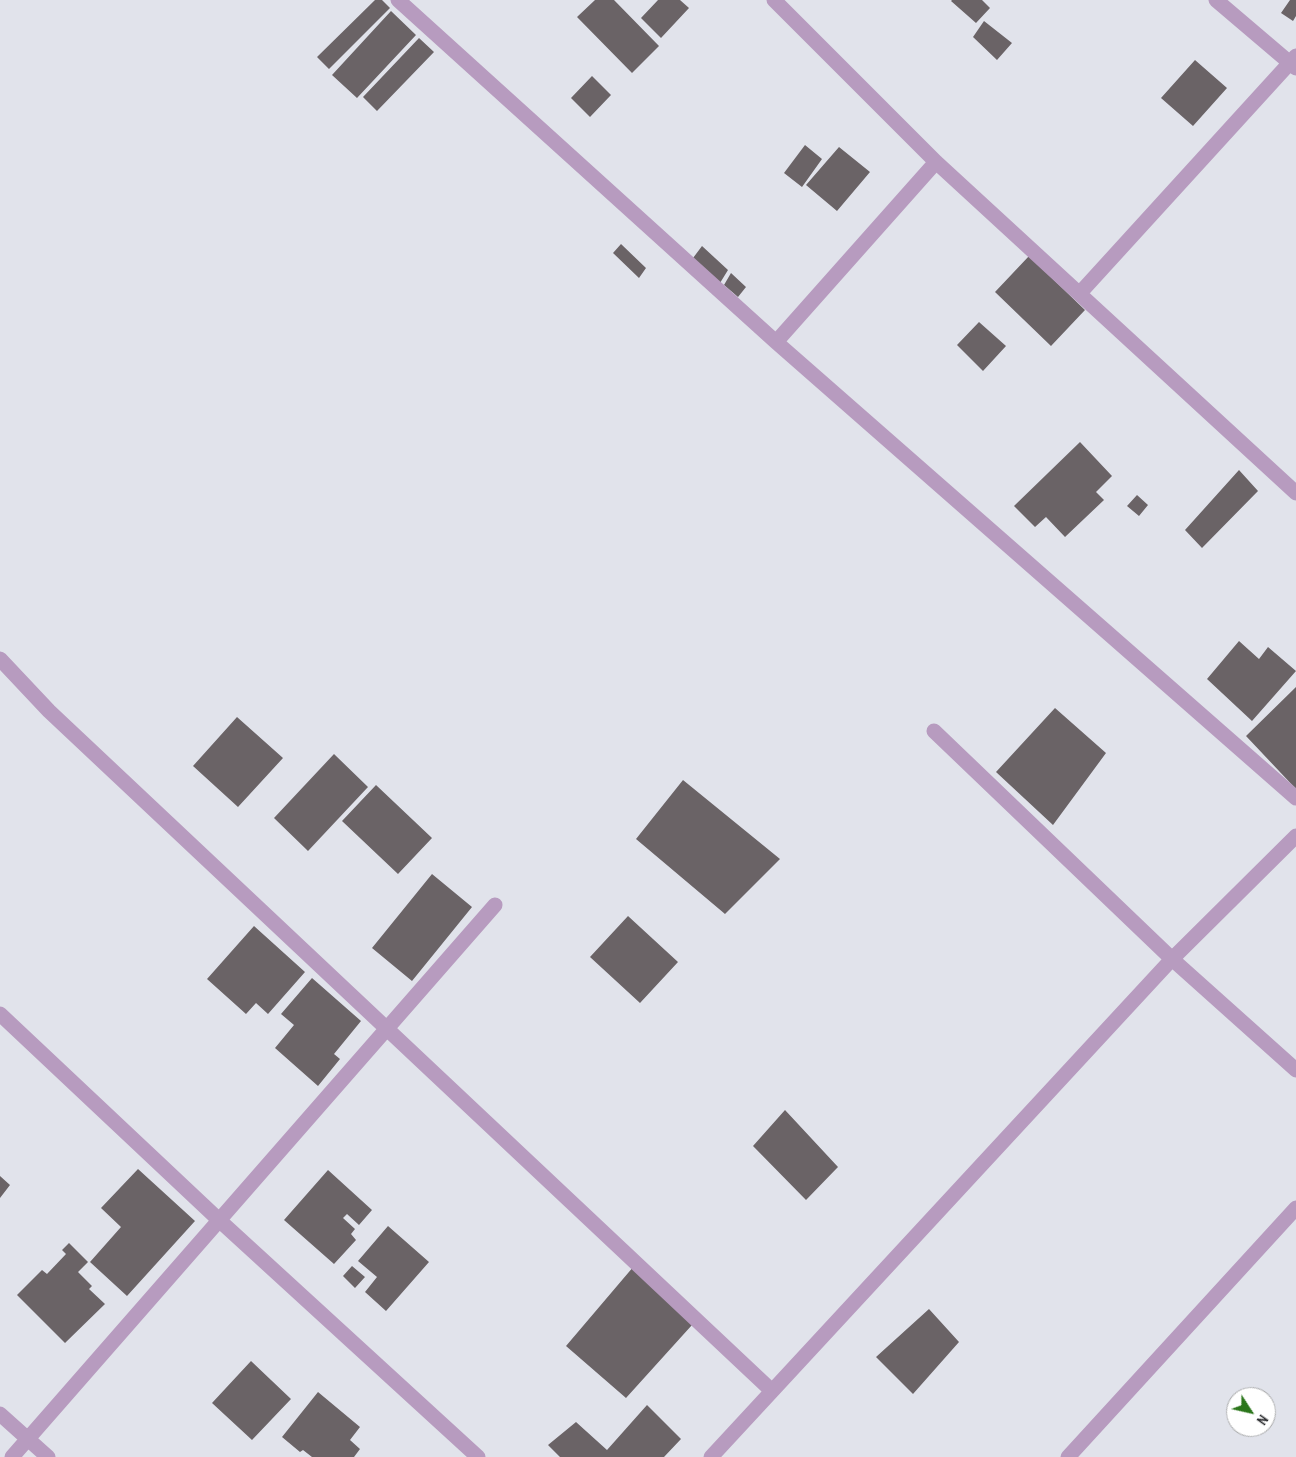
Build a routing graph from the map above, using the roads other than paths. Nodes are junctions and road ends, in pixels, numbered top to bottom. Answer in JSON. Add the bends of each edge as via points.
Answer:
{"nodes":[{"id":1,"x":398,"y":0,"type":"edge"},
{"id":2,"x":774,"y":0,"type":"edge"},
{"id":3,"x":1216,"y":0,"type":"edge"},
{"id":4,"x":1294,"y":62,"type":"edge"},
{"id":5,"x":936,"y":162,"type":"junction"},
{"id":6,"x":1080,"y":293,"type":"junction"},
{"id":7,"x":776,"y":342,"type":"junction"},
{"id":8,"x":1296,"y":492,"type":"edge"},
{"id":9,"x":0,"y":659,"type":"edge"},
{"id":10,"x":934,"y":731,"type":"dead end"},
{"id":11,"x":1296,"y":798,"type":"edge"},
{"id":12,"x":1296,"y":836,"type":"edge"},
{"id":13,"x":495,"y":905,"type":"dead end"},
{"id":14,"x":1172,"y":958,"type":"junction"},
{"id":15,"x":0,"y":1014,"type":"edge"},
{"id":16,"x":387,"y":1030,"type":"junction"},
{"id":17,"x":1296,"y":1070,"type":"edge"},
{"id":18,"x":1296,"y":1208,"type":"edge"},
{"id":19,"x":219,"y":1220,"type":"junction"},
{"id":20,"x":772,"y":1391,"type":"junction"},
{"id":21,"x":0,"y":1414,"type":"edge"},
{"id":22,"x":28,"y":1440,"type":"junction"},
{"id":23,"x":12,"y":1457,"type":"edge"},
{"id":24,"x":48,"y":1457,"type":"edge"},
{"id":25,"x":478,"y":1457,"type":"edge"},
{"id":26,"x":711,"y":1457,"type":"edge"},
{"id":27,"x":1068,"y":1457,"type":"edge"}],
"edges":[{"from":1,"to":7,"type":"street"},
{"from":2,"to":5,"type":"street"},
{"from":3,"to":4,"type":"street"},
{"from":4,"to":6,"type":"street"},
{"from":5,"to":6,"type":"street"},
{"from":5,"to":7,"type":"street"},
{"from":6,"to":8,"type":"street"},
{"from":7,"to":11,"type":"street"},
{"from":9,"to":16,"type":"street","via":[[49,712]]},
{"from":10,"to":14,"type":"street"},
{"from":12,"to":14,"type":"street"},
{"from":13,"to":16,"type":"street"},
{"from":14,"to":17,"type":"street"},
{"from":14,"to":20,"type":"street"},
{"from":15,"to":19,"type":"street"},
{"from":16,"to":19,"type":"street"},
{"from":16,"to":20,"type":"street"},
{"from":18,"to":27,"type":"street"},
{"from":19,"to":22,"type":"street"},
{"from":19,"to":25,"type":"street"},
{"from":20,"to":26,"type":"street"},
{"from":21,"to":22,"type":"street"},
{"from":22,"to":23,"type":"street"},
{"from":22,"to":24,"type":"street"}]}
